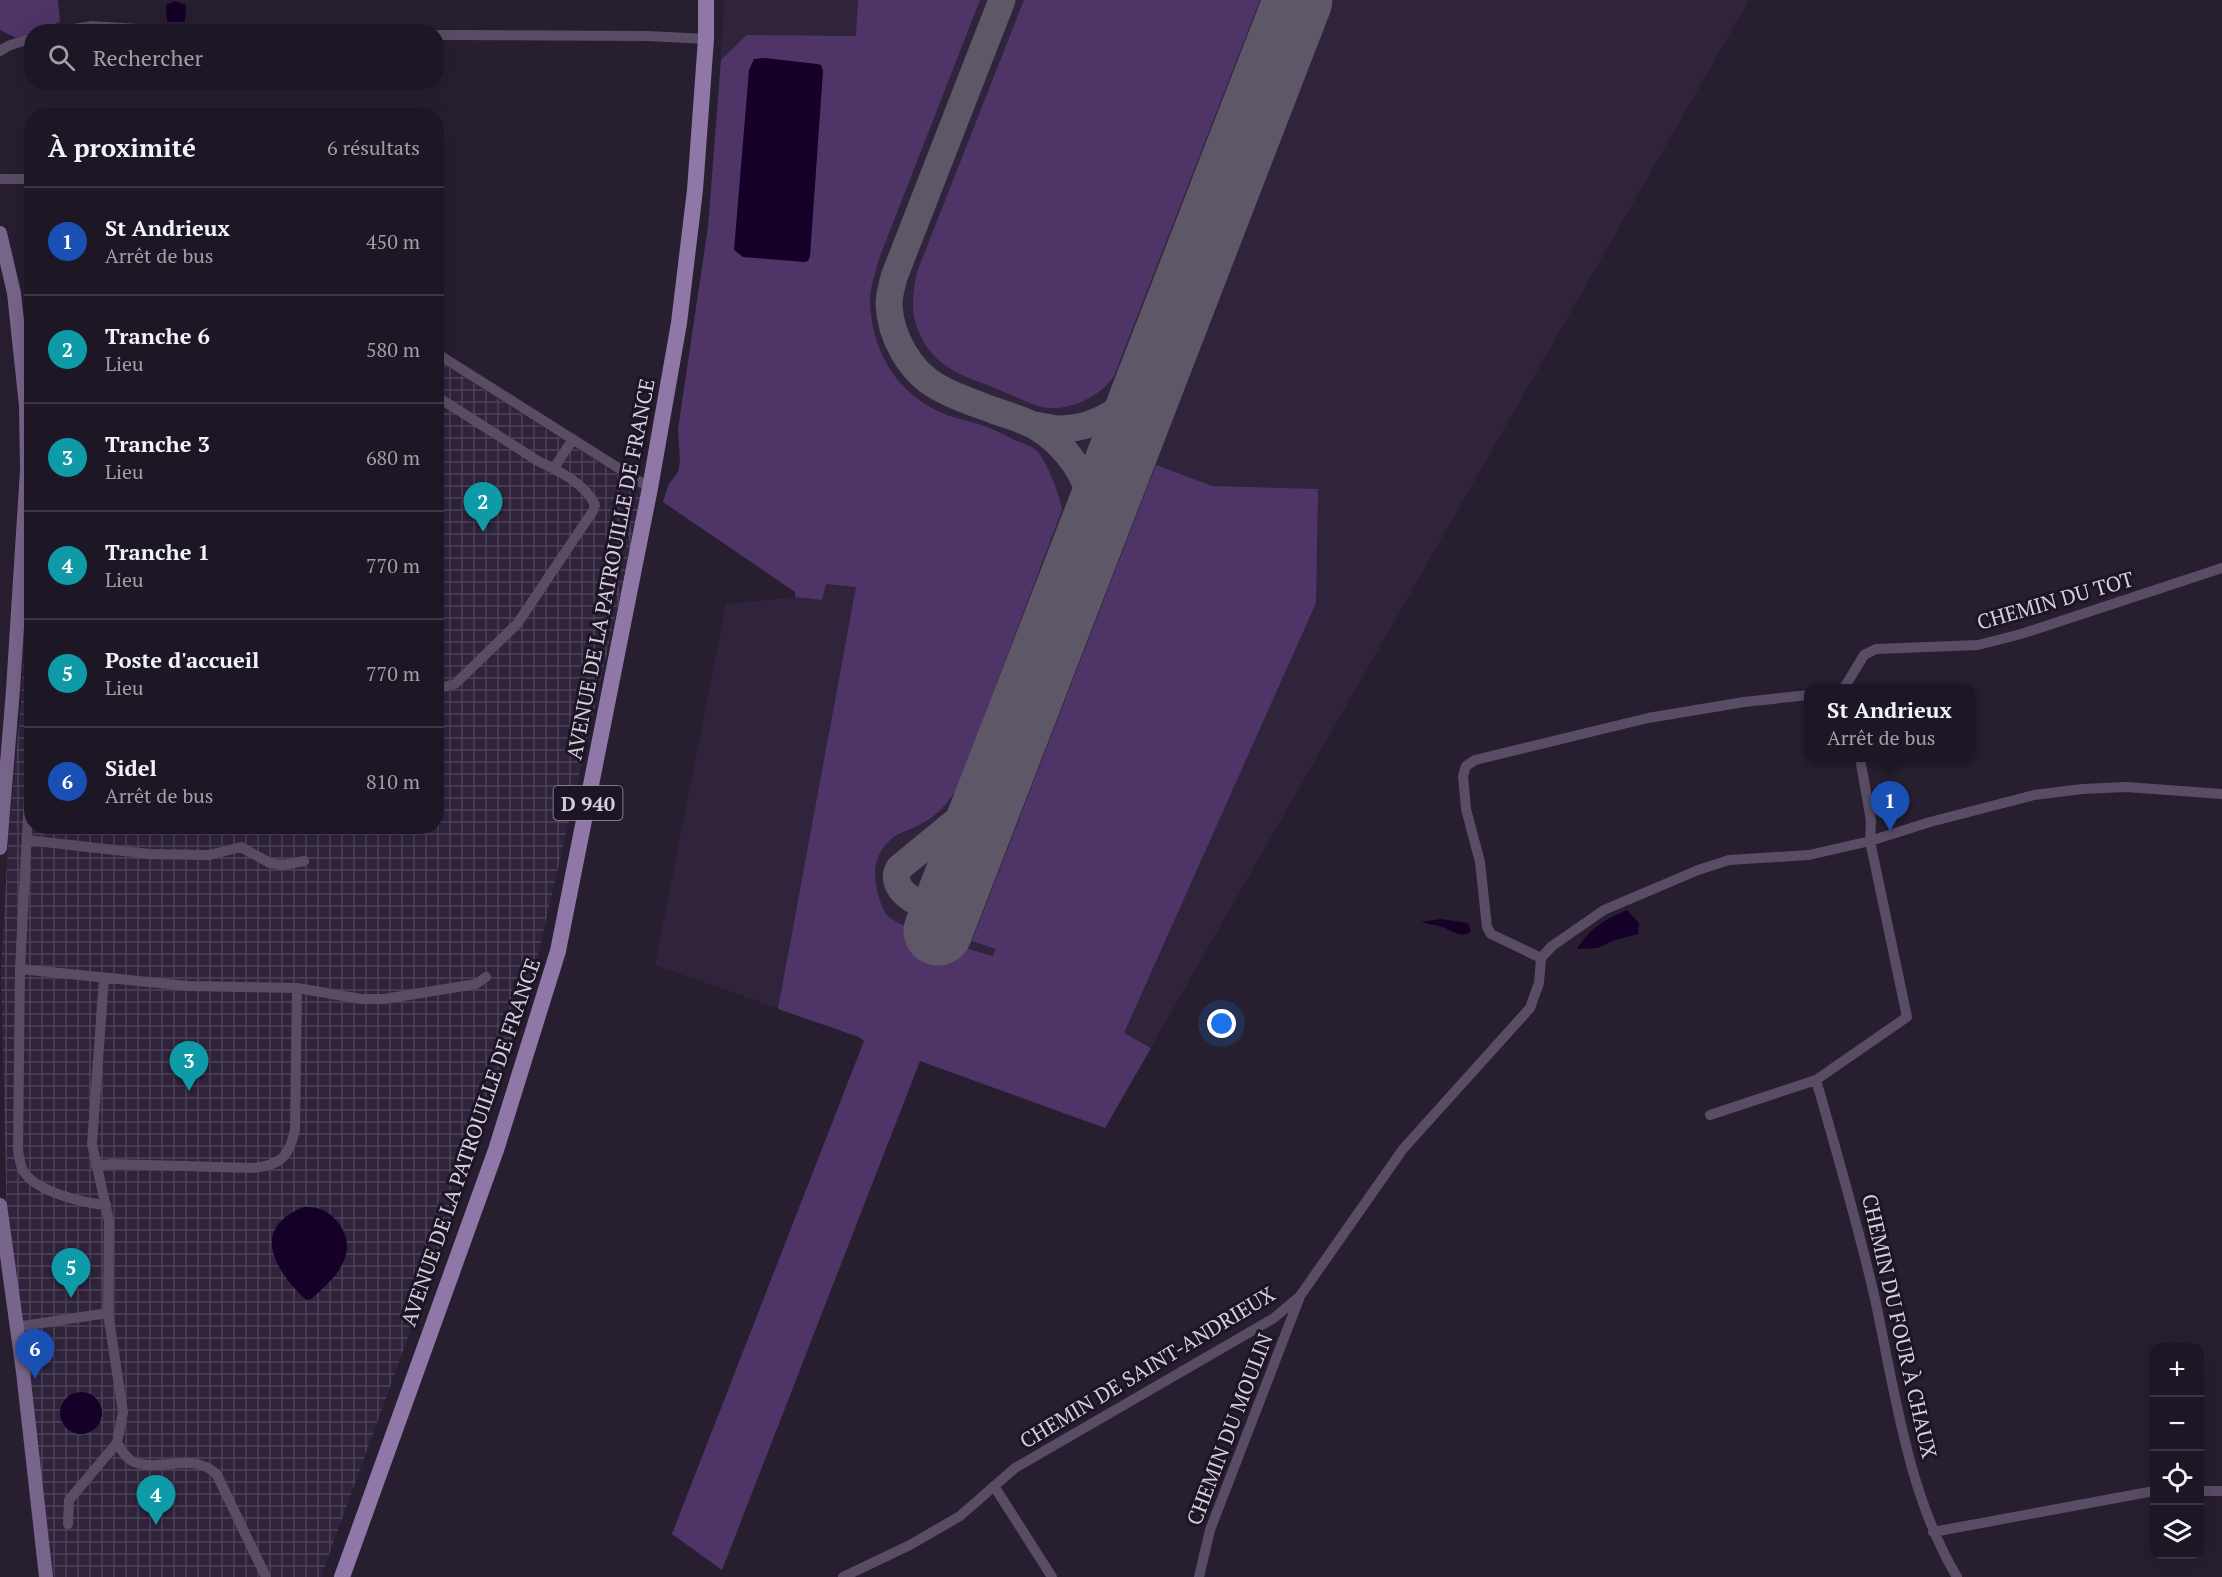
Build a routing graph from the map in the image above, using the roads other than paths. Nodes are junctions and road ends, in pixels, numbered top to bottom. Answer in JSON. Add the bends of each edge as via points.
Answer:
{"nodes":[{"id":1,"x":706,"y":0,"type":"edge"},
{"id":2,"x":444,"y":35,"type":"edge"},
{"id":3,"x":706,"y":39,"type":"junction"},
{"id":4,"x":24,"y":40,"type":"edge"},
{"id":5,"x":2,"y":47,"type":"edge"},
{"id":6,"x":0,"y":179,"type":"edge"},
{"id":7,"x":24,"y":179,"type":"edge"},
{"id":8,"x":0,"y":233,"type":"edge"},
{"id":9,"x":444,"y":358,"type":"edge"},
{"id":10,"x":24,"y":387,"type":"edge"},
{"id":11,"x":444,"y":401,"type":"edge"},
{"id":12,"x":573,"y":439,"type":"junction"},
{"id":13,"x":554,"y":468,"type":"junction"},
{"id":14,"x":650,"y":488,"type":"junction"},
{"id":15,"x":24,"y":521,"type":"edge"},
{"id":16,"x":2222,"y":568,"type":"edge"},
{"id":17,"x":1846,"y":684,"type":"edge"},
{"id":18,"x":444,"y":687,"type":"edge"},
{"id":19,"x":1804,"y":696,"type":"edge"},
{"id":20,"x":1861,"y":762,"type":"edge"},
{"id":21,"x":2222,"y":794,"type":"edge"},
{"id":22,"x":27,"y":834,"type":"edge"},
{"id":23,"x":27,"y":840,"type":"junction"},
{"id":24,"x":1870,"y":841,"type":"junction"},
{"id":25,"x":0,"y":848,"type":"edge"},
{"id":26,"x":304,"y":861,"type":"dead end"},
{"id":27,"x":1541,"y":958,"type":"junction"},
{"id":28,"x":20,"y":969,"type":"junction"},
{"id":29,"x":486,"y":977,"type":"dead end"},
{"id":30,"x":104,"y":978,"type":"junction"},
{"id":31,"x":297,"y":988,"type":"junction"},
{"id":32,"x":1816,"y":1080,"type":"junction"},
{"id":33,"x":1710,"y":1115,"type":"dead end"},
{"id":34,"x":96,"y":1166,"type":"junction"},
{"id":35,"x":0,"y":1205,"type":"edge"},
{"id":36,"x":106,"y":1205,"type":"junction"},
{"id":37,"x":1300,"y":1296,"type":"junction"},
{"id":38,"x":108,"y":1313,"type":"junction"},
{"id":39,"x":16,"y":1327,"type":"junction"},
{"id":40,"x":117,"y":1443,"type":"junction"},
{"id":41,"x":994,"y":1486,"type":"junction"},
{"id":42,"x":2204,"y":1491,"type":"edge"},
{"id":43,"x":2222,"y":1491,"type":"edge"},
{"id":44,"x":2150,"y":1492,"type":"edge"},
{"id":45,"x":68,"y":1524,"type":"dead end"},
{"id":46,"x":1933,"y":1532,"type":"junction"},
{"id":47,"x":46,"y":1577,"type":"edge"},
{"id":48,"x":266,"y":1577,"type":"edge"},
{"id":49,"x":342,"y":1577,"type":"edge"},
{"id":50,"x":843,"y":1577,"type":"edge"},
{"id":51,"x":1052,"y":1577,"type":"edge"},
{"id":52,"x":1199,"y":1577,"type":"edge"},
{"id":53,"x":1957,"y":1577,"type":"edge"}],
"edges":[{"from":1,"to":3,"type":"main road","name":"AVENUE DE LA PATROUILLE DE FRANCE","number":"D 940"},
{"from":2,"to":3,"type":"street"},
{"from":3,"to":14,"type":"main road","name":"AVENUE DE LA PATROUILLE DE FRANCE","number":"D 940","via":[[695,190],[679,323]]},
{"from":4,"to":5,"type":"street"},
{"from":6,"to":7,"type":"street"},
{"from":8,"to":10,"type":"street","via":[[15,299]]},
{"from":9,"to":12,"type":"street"},
{"from":11,"to":13,"type":"street"},
{"from":12,"to":13,"type":"street"},
{"from":12,"to":14,"type":"street"},
{"from":13,"to":18,"type":"street","via":[[590,493],[593,511],[517,624],[455,684]]},
{"from":14,"to":49,"type":"main road","name":"AVENUE DE LA PATROUILLE DE FRANCE","number":"D 940","via":[[558,951],[496,1150]]},
{"from":15,"to":25,"type":"street"},
{"from":16,"to":17,"type":"street","name":"CHEMIN DU TOT","via":[[1978,645],[1876,649],[1864,655]]},
{"from":19,"to":27,"type":"street","via":[[1648,718],[1475,759],[1466,766],[1466,809],[1480,862],[1487,927],[1491,934]]},
{"from":20,"to":24,"type":"street","via":[[1871,821]]},
{"from":21,"to":24,"type":"street","via":[[2126,788],[2034,795]]},
{"from":22,"to":23,"type":"street"},
{"from":23,"to":26,"type":"street","via":[[150,854],[209,855],[241,847],[283,865]]},
{"from":23,"to":28,"type":"street"},
{"from":24,"to":27,"type":"street","via":[[1809,855],[1729,860],[1698,870],[1604,910],[1551,946]]},
{"from":24,"to":32,"type":"street","via":[[1907,1017]]},
{"from":27,"to":37,"type":"street","name":"CHEMIN DE SAINT-ANDRIEUX","via":[[1539,983],[1530,1008],[1403,1149]]},
{"from":28,"to":30,"type":"street"},
{"from":28,"to":36,"type":"street","via":[[20,1163],[24,1172],[42,1187]]},
{"from":29,"to":31,"type":"street","via":[[476,984],[384,999]]},
{"from":30,"to":31,"type":"street","via":[[188,986]]},
{"from":30,"to":34,"type":"street","via":[[92,1144]]},
{"from":31,"to":34,"type":"street","via":[[295,1130],[292,1143],[279,1162],[253,1168]]},
{"from":32,"to":33,"type":"street"},
{"from":32,"to":46,"type":"street","name":"CHEMIN DU FOUR À CHAUX","via":[[1869,1276],[1903,1435]]},
{"from":34,"to":36,"type":"street"},
{"from":35,"to":39,"type":"street"},
{"from":36,"to":38,"type":"street"},
{"from":37,"to":41,"type":"street","name":"CHEMIN DE SAINT-ANDRIEUX","via":[[1274,1318],[1015,1468]]},
{"from":37,"to":52,"type":"street","name":"CHEMIN DU MOULIN","via":[[1210,1530]]},
{"from":38,"to":39,"type":"street"},
{"from":38,"to":40,"type":"street","via":[[123,1412]]},
{"from":39,"to":47,"type":"street"},
{"from":40,"to":45,"type":"street","via":[[69,1500]]},
{"from":40,"to":48,"type":"street","via":[[132,1461],[143,1464],[177,1462],[210,1468],[217,1475]]},
{"from":41,"to":50,"type":"street","name":"CHEMIN DE SAINT-ANDRIEUX","via":[[960,1516]]},
{"from":41,"to":51,"type":"street"},
{"from":42,"to":43,"type":"street"},
{"from":44,"to":46,"type":"street"},
{"from":46,"to":53,"type":"street","name":"CHEMIN DU FOUR À CHAUX"}]}
